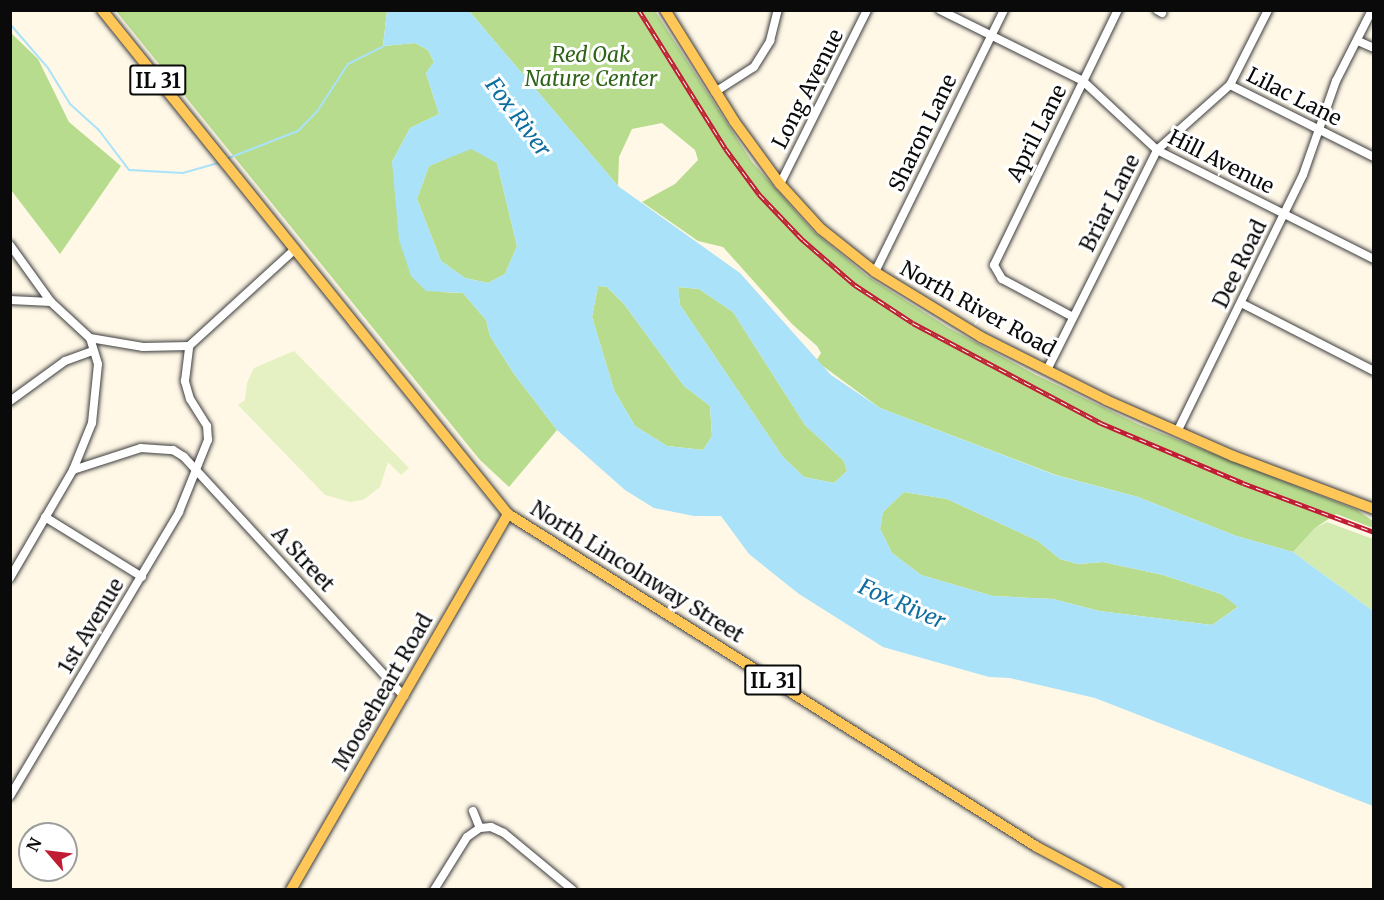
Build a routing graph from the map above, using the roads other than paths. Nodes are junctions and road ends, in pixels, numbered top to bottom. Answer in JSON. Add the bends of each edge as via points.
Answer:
{"nodes":[{"id":1,"x":102,"y":10,"type":"edge"},
{"id":2,"x":665,"y":10,"type":"edge"},
{"id":3,"x":778,"y":10,"type":"edge"},
{"id":4,"x":867,"y":10,"type":"edge"},
{"id":5,"x":940,"y":10,"type":"edge"},
{"id":6,"x":1004,"y":10,"type":"edge"},
{"id":7,"x":1118,"y":10,"type":"edge"},
{"id":8,"x":1268,"y":10,"type":"edge"},
{"id":9,"x":1372,"y":10,"type":"edge"},
{"id":10,"x":992,"y":36,"type":"junction"},
{"id":11,"x":1358,"y":40,"type":"junction"},
{"id":12,"x":1374,"y":48,"type":"edge"},
{"id":13,"x":1083,"y":81,"type":"junction"},
{"id":14,"x":1230,"y":85,"type":"junction"},
{"id":15,"x":716,"y":92,"type":"junction"},
{"id":16,"x":1319,"y":130,"type":"junction"},
{"id":17,"x":1157,"y":150,"type":"junction"},
{"id":18,"x":1374,"y":157,"type":"edge"},
{"id":19,"x":780,"y":184,"type":"junction"},
{"id":20,"x":1284,"y":215,"type":"junction"},
{"id":21,"x":10,"y":245,"type":"edge"},
{"id":22,"x":294,"y":250,"type":"junction"},
{"id":23,"x":1374,"y":259,"type":"edge"},
{"id":24,"x":875,"y":272,"type":"junction"},
{"id":25,"x":10,"y":300,"type":"edge"},
{"id":26,"x":51,"y":302,"type":"junction"},
{"id":27,"x":1241,"y":303,"type":"junction"},
{"id":28,"x":1073,"y":317,"type":"junction"},
{"id":29,"x":90,"y":338,"type":"junction"},
{"id":30,"x":189,"y":346,"type":"junction"},
{"id":31,"x":93,"y":351,"type":"junction"},
{"id":32,"x":1047,"y":370,"type":"junction"},
{"id":33,"x":1374,"y":371,"type":"edge"},
{"id":34,"x":10,"y":401,"type":"edge"},
{"id":35,"x":1177,"y":432,"type":"junction"},
{"id":36,"x":73,"y":470,"type":"junction"},
{"id":37,"x":195,"y":472,"type":"junction"},
{"id":38,"x":1374,"y":509,"type":"edge"},
{"id":39,"x":508,"y":514,"type":"junction"},
{"id":40,"x":45,"y":517,"type":"junction"},
{"id":41,"x":142,"y":577,"type":"junction"},
{"id":42,"x":10,"y":578,"type":"edge"},
{"id":43,"x":404,"y":696,"type":"junction"},
{"id":44,"x":10,"y":796,"type":"edge"},
{"id":45,"x":473,"y":811,"type":"dead end"},
{"id":46,"x":480,"y":828,"type":"junction"},
{"id":47,"x":1104,"y":886,"type":"edge"},
{"id":48,"x":291,"y":890,"type":"edge"},
{"id":49,"x":434,"y":890,"type":"edge"},
{"id":50,"x":573,"y":890,"type":"edge"},
{"id":51,"x":1118,"y":890,"type":"edge"}],
"edges":[{"from":1,"to":22,"type":"main road","name":"North Lincolnway Street","number":"IL 31"},
{"from":2,"to":15,"type":"main road","name":"North River Road"},
{"from":3,"to":15,"type":"street","via":[[770,41],[754,67]]},
{"from":4,"to":19,"type":"street","name":"Long Avenue"},
{"from":5,"to":10,"type":"street","name":"Hill Avenue"},
{"from":6,"to":10,"type":"street","name":"Sharon Lane"},
{"from":7,"to":13,"type":"street","name":"April Lane"},
{"from":8,"to":14,"type":"street","name":"Briar Lane"},
{"from":9,"to":11,"type":"street","name":"Dee Road"},
{"from":10,"to":13,"type":"street","name":"Hill Avenue"},
{"from":10,"to":24,"type":"street","name":"Sharon Lane"},
{"from":11,"to":12,"type":"street"},
{"from":11,"to":16,"type":"street","name":"Dee Road","via":[[1336,81]]},
{"from":13,"to":17,"type":"street","name":"Hill Avenue"},
{"from":13,"to":28,"type":"street","name":"April Lane","via":[[996,255],[996,273]]},
{"from":14,"to":16,"type":"street","name":"Lilac Lane"},
{"from":14,"to":17,"type":"street","name":"Briar Lane"},
{"from":15,"to":19,"type":"main road","name":"North River Road"},
{"from":16,"to":18,"type":"street","name":"Lilac Lane"},
{"from":16,"to":20,"type":"street","name":"Dee Road"},
{"from":17,"to":20,"type":"street","name":"Hill Avenue"},
{"from":17,"to":28,"type":"street","name":"Briar Lane"},
{"from":19,"to":24,"type":"main road","name":"North River Road","via":[[821,229]]},
{"from":20,"to":23,"type":"street","name":"Hill Avenue"},
{"from":20,"to":27,"type":"street","name":"Dee Road"},
{"from":21,"to":26,"type":"street"},
{"from":22,"to":30,"type":"street"},
{"from":22,"to":39,"type":"main road","name":"North Lincolnway Street","number":"IL 31"},
{"from":24,"to":32,"type":"main road","name":"North River Road","via":[[945,316]]},
{"from":25,"to":26,"type":"street"},
{"from":26,"to":29,"type":"street"},
{"from":27,"to":33,"type":"street"},
{"from":27,"to":35,"type":"street","name":"Dee Road"},
{"from":28,"to":32,"type":"street","name":"Briar Lane"},
{"from":29,"to":30,"type":"street","via":[[144,347]]},
{"from":29,"to":31,"type":"street"},
{"from":30,"to":37,"type":"street","name":"1st Avenue","via":[[185,381],[190,399],[207,426],[208,440]]},
{"from":31,"to":34,"type":"street","via":[[65,361]]},
{"from":31,"to":36,"type":"street","via":[[97,378],[92,423]]},
{"from":32,"to":35,"type":"main road","name":"North River Road"},
{"from":35,"to":38,"type":"main road","name":"North River Road"},
{"from":36,"to":37,"type":"street","name":"A Street","via":[[141,448],[173,450]]},
{"from":36,"to":40,"type":"street"},
{"from":37,"to":41,"type":"street","name":"1st Avenue","via":[[179,512]]},
{"from":37,"to":43,"type":"street","name":"A Street"},
{"from":39,"to":43,"type":"main road","name":"Mooseheart Road"},
{"from":39,"to":47,"type":"main road","name":"North Lincolnway Street","number":"IL 31"},
{"from":40,"to":41,"type":"street"},
{"from":40,"to":42,"type":"street"},
{"from":41,"to":44,"type":"street","name":"1st Avenue"},
{"from":43,"to":48,"type":"main road","name":"Mooseheart Road"},
{"from":45,"to":46,"type":"street"},
{"from":46,"to":49,"type":"street","via":[[467,837]]},
{"from":46,"to":50,"type":"street","via":[[504,833]]},
{"from":47,"to":51,"type":"main road","name":"North Lincolnway Street","number":"IL 31"}]}
